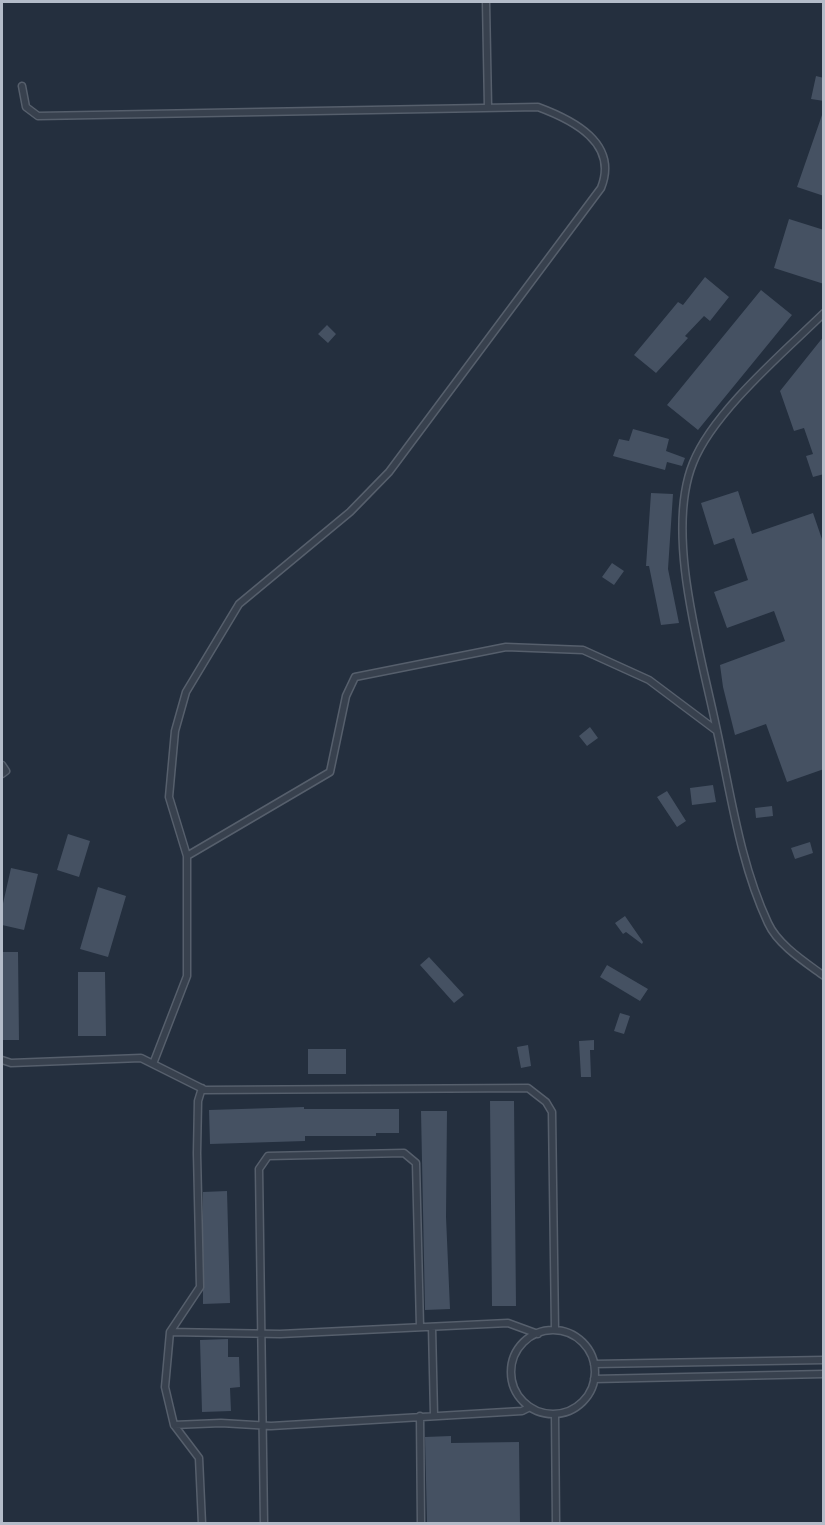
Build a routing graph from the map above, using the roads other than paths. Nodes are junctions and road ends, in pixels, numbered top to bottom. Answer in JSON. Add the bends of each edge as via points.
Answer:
{"nodes":[{"id":1,"x":486,"y":2,"type":"edge"},
{"id":2,"x":22,"y":86,"type":"dead end"},
{"id":3,"x":488,"y":108,"type":"junction"},
{"id":4,"x":824,"y":313,"type":"edge"},
{"id":5,"x":717,"y":731,"type":"junction"},
{"id":6,"x":2,"y":765,"type":"edge"},
{"id":7,"x":2,"y":774,"type":"edge"},
{"id":8,"x":187,"y":856,"type":"junction"},
{"id":9,"x":824,"y":976,"type":"edge"},
{"id":10,"x":2,"y":1060,"type":"edge"},
{"id":11,"x":153,"y":1064,"type":"junction"},
{"id":12,"x":202,"y":1088,"type":"junction"},
{"id":13,"x":420,"y":1327,"type":"junction"},
{"id":14,"x":432,"y":1327,"type":"junction"},
{"id":15,"x":555,"y":1330,"type":"junction"},
{"id":16,"x":170,"y":1332,"type":"junction"},
{"id":17,"x":261,"y":1334,"type":"junction"},
{"id":18,"x":537,"y":1334,"type":"junction"},
{"id":19,"x":824,"y":1360,"type":"edge"},
{"id":20,"x":594,"y":1364,"type":"junction"},
{"id":21,"x":824,"y":1374,"type":"edge"},
{"id":22,"x":594,"y":1378,"type":"junction"},
{"id":23,"x":530,"y":1407,"type":"junction"},
{"id":24,"x":555,"y":1414,"type":"junction"},
{"id":25,"x":434,"y":1415,"type":"junction"},
{"id":26,"x":420,"y":1416,"type":"junction"},
{"id":27,"x":174,"y":1425,"type":"junction"},
{"id":28,"x":263,"y":1425,"type":"junction"},
{"id":29,"x":202,"y":1524,"type":"edge"},
{"id":30,"x":264,"y":1524,"type":"edge"},
{"id":31,"x":421,"y":1524,"type":"edge"},
{"id":32,"x":556,"y":1524,"type":"edge"}],
"edges":[{"from":1,"to":3,"type":"lane"},
{"from":2,"to":3,"type":"lane","via":[[26,107],[38,116]]},
{"from":3,"to":8,"type":"lane","via":[[538,107],[562,115],[593,137],[600,148],[606,174],[601,188],[388,472],[350,512],[239,604],[186,692],[174,731],[169,797]]},
{"from":4,"to":5,"type":"lane","via":[[749,385],[710,434],[693,461],[685,488],[683,517],[690,600]]},
{"from":5,"to":8,"type":"lane","via":[[649,680],[583,650],[506,647],[355,677],[346,696],[330,772]]},
{"from":5,"to":9,"type":"lane","via":[[742,848],[769,926],[795,954]]},
{"from":6,"to":7,"type":"lane","via":[[6,771]]},
{"from":8,"to":11,"type":"lane","via":[[188,976]]},
{"from":10,"to":11,"type":"lane","via":[[11,1063],[141,1058]]},
{"from":11,"to":12,"type":"lane"},
{"from":12,"to":15,"type":"lane","via":[[536,1092],[552,1112]]},
{"from":12,"to":16,"type":"lane","via":[[197,1153],[200,1287]]},
{"from":13,"to":14,"type":"lane"},
{"from":13,"to":17,"type":"lane"},
{"from":13,"to":17,"type":"lane","via":[[416,1162],[404,1153],[268,1156],[259,1169]]},
{"from":14,"to":18,"type":"lane","via":[[508,1323]]},
{"from":14,"to":25,"type":"lane"},
{"from":15,"to":18,"type":"lane"},
{"from":15,"to":20,"type":"lane","via":[[572,1334],[583,1343]]},
{"from":16,"to":17,"type":"lane"},
{"from":16,"to":27,"type":"lane","via":[[165,1387]]},
{"from":17,"to":28,"type":"lane"},
{"from":18,"to":23,"type":"lane","via":[[520,1347],[511,1374],[520,1398]]},
{"from":19,"to":20,"type":"lane"},
{"from":20,"to":22,"type":"lane"},
{"from":21,"to":22,"type":"lane"},
{"from":22,"to":24,"type":"lane","via":[[580,1405]]},
{"from":23,"to":24,"type":"lane"},
{"from":23,"to":25,"type":"lane","via":[[522,1411]]},
{"from":24,"to":32,"type":"lane"},
{"from":25,"to":26,"type":"lane"},
{"from":26,"to":28,"type":"lane"},
{"from":26,"to":31,"type":"lane"},
{"from":27,"to":28,"type":"lane"},
{"from":27,"to":29,"type":"lane","via":[[199,1458]]},
{"from":28,"to":30,"type":"lane"}]}
